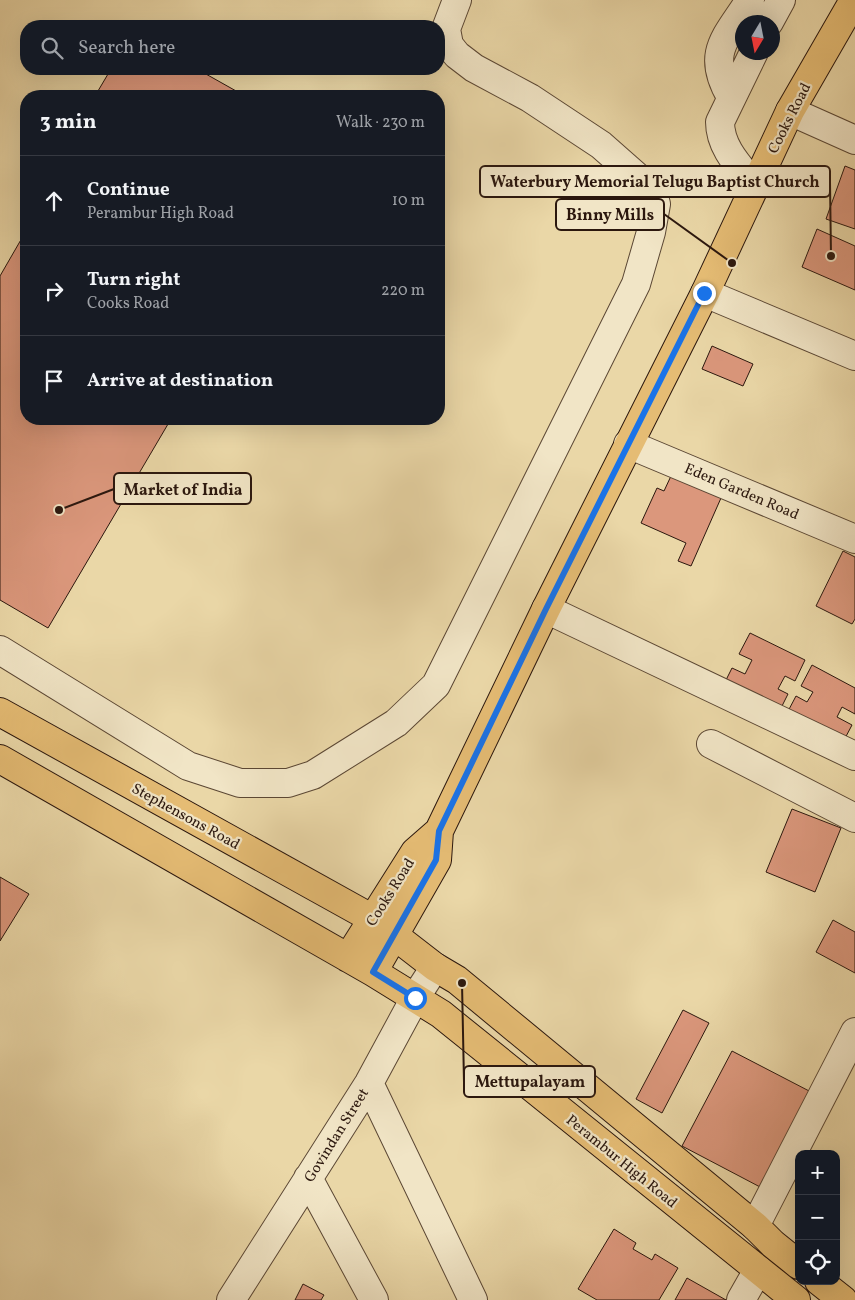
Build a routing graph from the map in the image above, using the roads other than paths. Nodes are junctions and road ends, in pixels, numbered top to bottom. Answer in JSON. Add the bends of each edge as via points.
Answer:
{"nodes":[{"id":1,"x":457,"y":0,"type":"edge"},
{"id":2,"x":750,"y":0,"type":"edge"},
{"id":3,"x":781,"y":0,"type":"edge"},
{"id":4,"x":854,"y":0,"type":"edge"},
{"id":5,"x":773,"y":15,"type":"edge"},
{"id":6,"x":750,"y":60,"type":"edge"},
{"id":7,"x":730,"y":97,"type":"junction"},
{"id":8,"x":790,"y":111,"type":"junction"},
{"id":9,"x":855,"y":140,"type":"edge"},
{"id":10,"x":755,"y":186,"type":"junction"},
{"id":11,"x":704,"y":293,"type":"junction"},
{"id":12,"x":855,"y":356,"type":"edge"},
{"id":13,"x":628,"y":444,"type":"junction"},
{"id":14,"x":855,"y":539,"type":"edge"},
{"id":15,"x":546,"y":609,"type":"junction"},
{"id":16,"x":0,"y":650,"type":"edge"},
{"id":17,"x":0,"y":712,"type":"edge"},
{"id":18,"x":711,"y":744,"type":"dead end"},
{"id":19,"x":855,"y":756,"type":"edge"},
{"id":20,"x":0,"y":759,"type":"edge"},
{"id":21,"x":855,"y":818,"type":"edge"},
{"id":22,"x":439,"y":831,"type":"junction"},
{"id":23,"x":372,"y":919,"type":"junction"},
{"id":24,"x":394,"y":935,"type":"junction"},
{"id":25,"x":348,"y":958,"type":"junction"},
{"id":26,"x":436,"y":966,"type":"junction"},
{"id":27,"x":373,"y":972,"type":"junction"},
{"id":28,"x":415,"y":998,"type":"junction"},
{"id":29,"x":855,"y":1032,"type":"edge"},
{"id":30,"x":369,"y":1083,"type":"junction"},
{"id":31,"x":308,"y":1178,"type":"junction"},
{"id":32,"x":755,"y":1226,"type":"junction"},
{"id":33,"x":792,"y":1259,"type":"edge"},
{"id":34,"x":763,"y":1274,"type":"junction"},
{"id":35,"x":824,"y":1285,"type":"edge"},
{"id":36,"x":231,"y":1300,"type":"edge"},
{"id":37,"x":374,"y":1300,"type":"edge"},
{"id":38,"x":473,"y":1300,"type":"edge"},
{"id":39,"x":741,"y":1300,"type":"edge"},
{"id":40,"x":796,"y":1300,"type":"edge"},
{"id":41,"x":843,"y":1300,"type":"edge"}],
"edges":[{"from":1,"to":16,"type":"street","via":[[446,29],[449,45],[457,55],[601,145],[652,190],[656,204],[636,284],[436,685],[396,723],[313,775],[288,783],[240,783],[188,766]]},
{"from":2,"to":7,"type":"street","via":[[720,48],[717,63],[720,79]]},
{"from":3,"to":5,"type":"street"},
{"from":4,"to":8,"type":"main road","name":"Cooks Road"},
{"from":6,"to":7,"type":"street"},
{"from":7,"to":10,"type":"street","via":[[720,130],[728,152]]},
{"from":8,"to":9,"type":"street"},
{"from":8,"to":10,"type":"main road","name":"Cooks Road"},
{"from":10,"to":11,"type":"main road","name":"Cooks Road"},
{"from":11,"to":12,"type":"street"},
{"from":11,"to":13,"type":"main road","name":"Cooks Road"},
{"from":13,"to":14,"type":"street","name":"Eden Garden Road"},
{"from":13,"to":15,"type":"main road","name":"Cooks Road"},
{"from":15,"to":19,"type":"street"},
{"from":15,"to":22,"type":"main road","name":"Cooks Road"},
{"from":17,"to":23,"type":"main road","name":"Stephensons Road"},
{"from":18,"to":21,"type":"street"},
{"from":20,"to":25,"type":"main road"},
{"from":22,"to":23,"type":"main road","name":"Cooks Road","via":[[415,852]]},
{"from":22,"to":24,"type":"main road","name":"Cooks Road","via":[[436,860]]},
{"from":23,"to":24,"type":"main road"},
{"from":23,"to":25,"type":"main road","name":"Cooks Road"},
{"from":24,"to":26,"type":"main road"},
{"from":24,"to":27,"type":"main road","name":"Cooks Road"},
{"from":25,"to":27,"type":"main road","name":"Perambur High Road"},
{"from":26,"to":28,"type":"street","name":"Govindan Street"},
{"from":26,"to":32,"type":"main road"},
{"from":27,"to":28,"type":"main road","name":"Perambur High Road"},
{"from":28,"to":30,"type":"street","name":"Govindan Street"},
{"from":28,"to":34,"type":"main road","name":"Perambur High Road","via":[[441,1014]]},
{"from":29,"to":32,"type":"street"},
{"from":30,"to":31,"type":"street","name":"Govindan Street"},
{"from":30,"to":38,"type":"street"},
{"from":31,"to":36,"type":"street","name":"Govindan Street"},
{"from":31,"to":37,"type":"street"},
{"from":32,"to":33,"type":"main road"},
{"from":33,"to":34,"type":"main road"},
{"from":34,"to":39,"type":"street"},
{"from":34,"to":40,"type":"main road","name":"Perambur High Road"},
{"from":35,"to":41,"type":"main road"}]}
